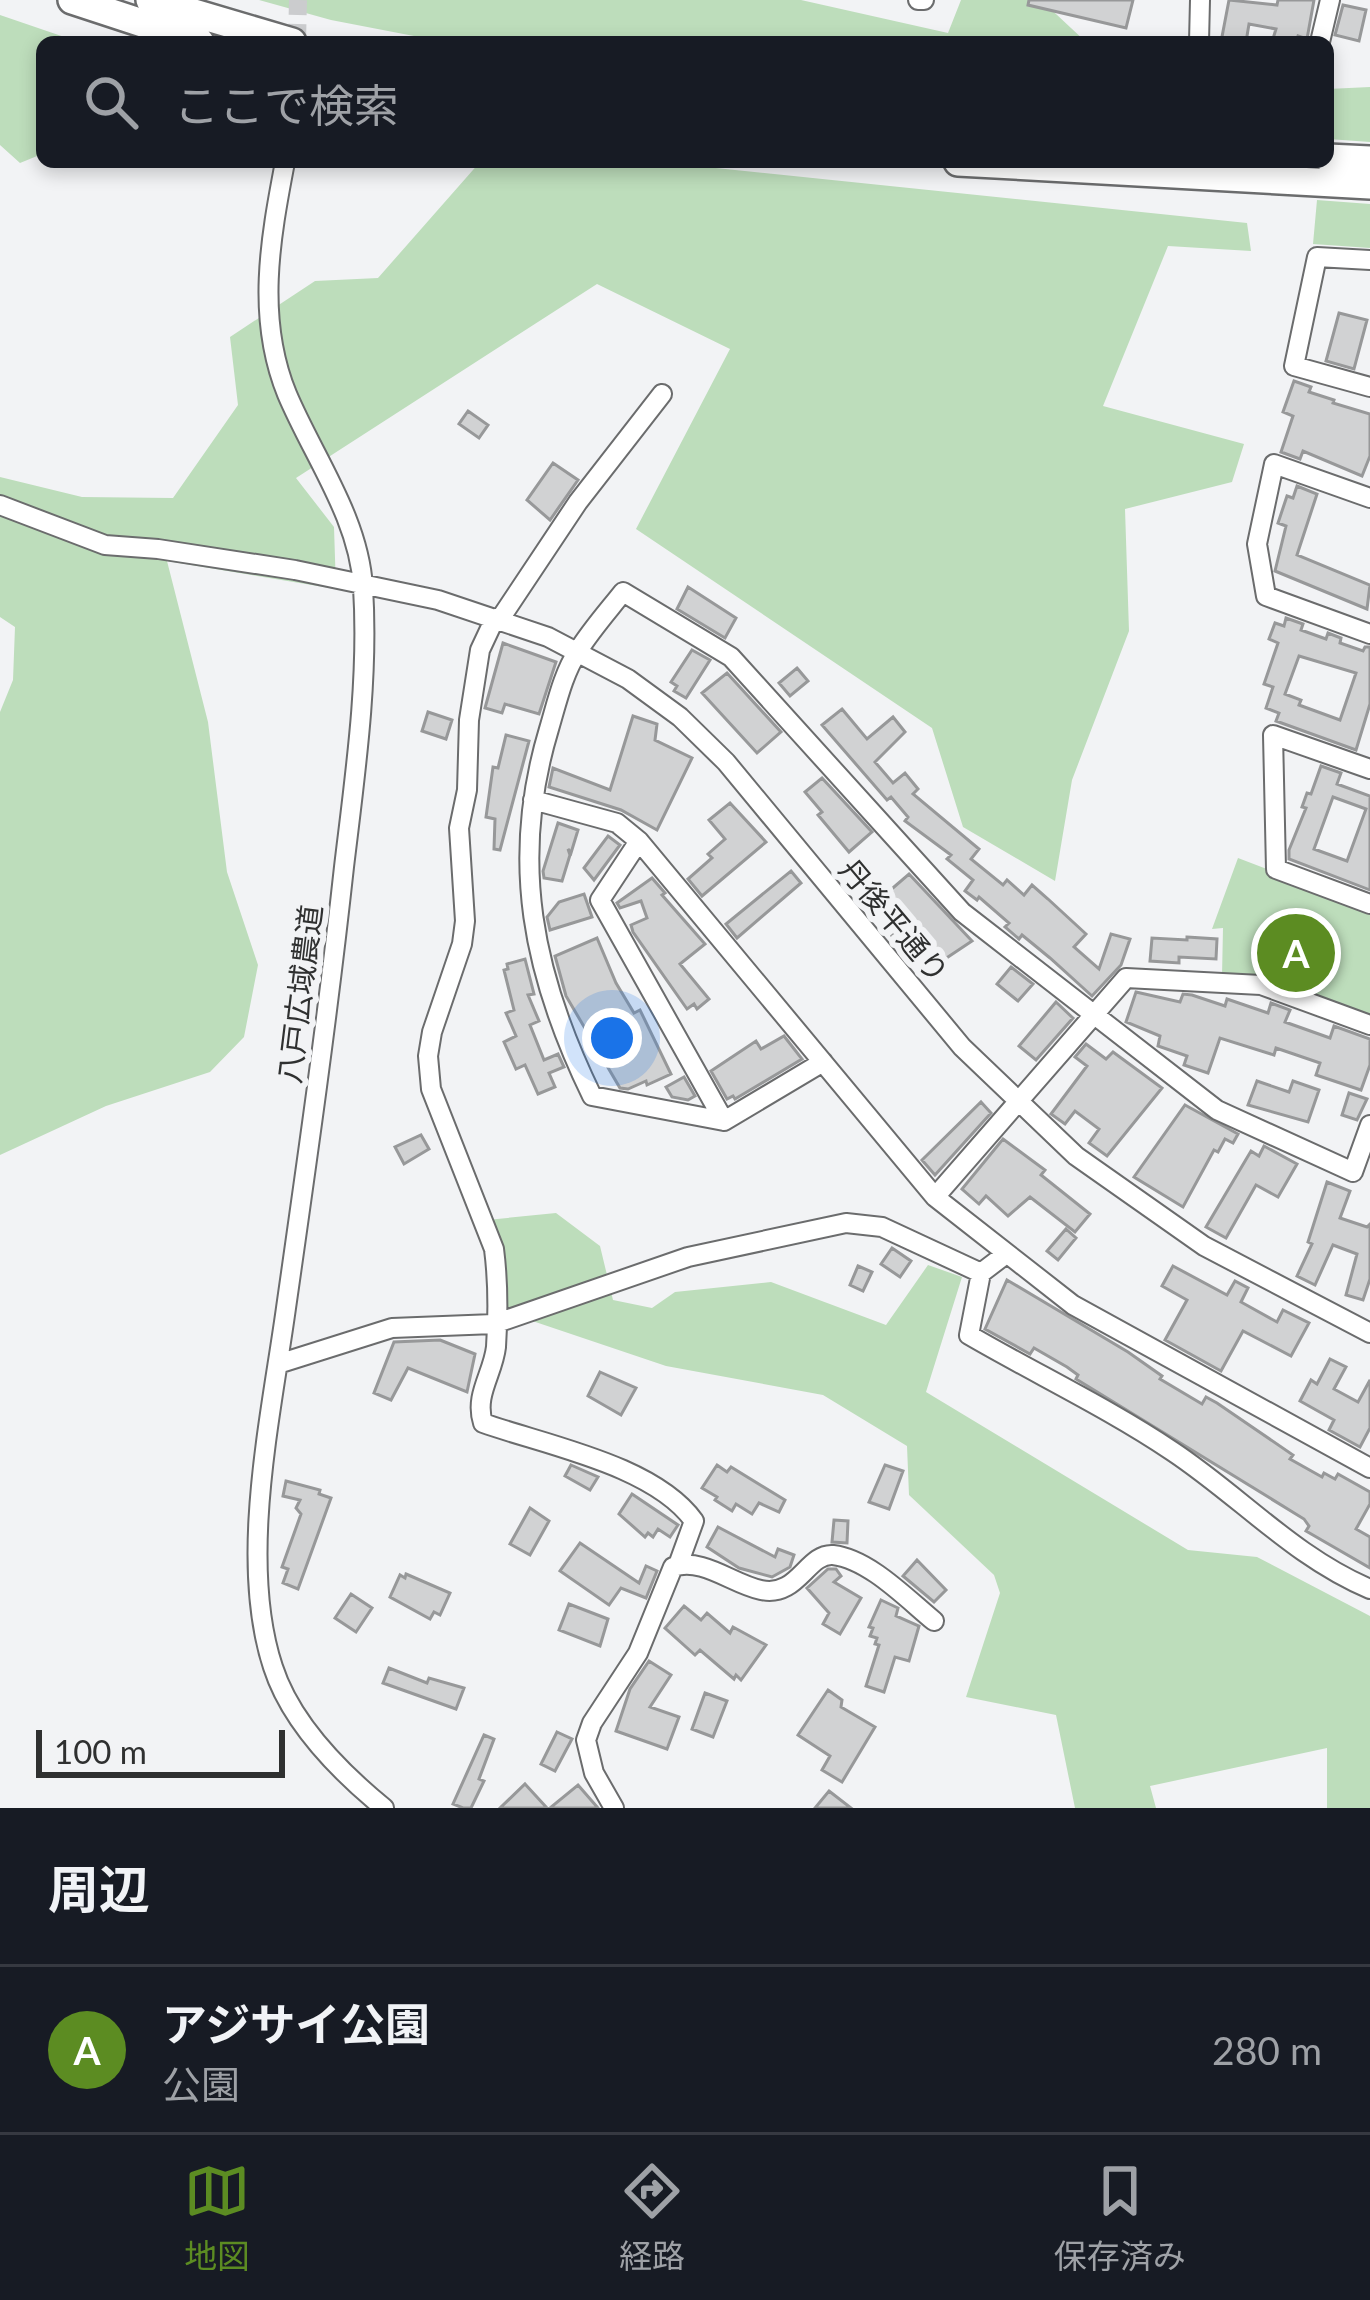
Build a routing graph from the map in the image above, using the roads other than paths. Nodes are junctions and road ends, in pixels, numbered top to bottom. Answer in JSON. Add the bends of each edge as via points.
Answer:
{"nodes":[{"id":1,"x":72,"y":0,"type":"edge"},
{"id":2,"x":150,"y":0,"type":"edge"},
{"id":3,"x":1200,"y":0,"type":"edge"},
{"id":4,"x":1330,"y":0,"type":"edge"},
{"id":5,"x":182,"y":36,"type":"edge"},
{"id":6,"x":272,"y":36,"type":"edge"},
{"id":7,"x":1198,"y":36,"type":"edge"},
{"id":8,"x":1321,"y":36,"type":"edge"},
{"id":9,"x":1334,"y":158,"type":"edge"},
{"id":10,"x":1370,"y":160,"type":"edge"},
{"id":11,"x":284,"y":168,"type":"edge"},
{"id":12,"x":1070,"y":168,"type":"edge"},
{"id":13,"x":1370,"y":184,"type":"edge"},
{"id":14,"x":1370,"y":260,"type":"edge"},
{"id":15,"x":1370,"y":387,"type":"edge"},
{"id":16,"x":662,"y":394,"type":"dead end"},
{"id":17,"x":1370,"y":498,"type":"edge"},
{"id":18,"x":0,"y":505,"type":"edge"},
{"id":19,"x":363,"y":582,"type":"junction"},
{"id":20,"x":497,"y":618,"type":"junction"},
{"id":21,"x":1370,"y":634,"type":"edge"},
{"id":22,"x":578,"y":651,"type":"junction"},
{"id":23,"x":1370,"y":769,"type":"edge"},
{"id":24,"x":533,"y":800,"type":"junction"},
{"id":25,"x":640,"y":841,"type":"junction"},
{"id":26,"x":1370,"y":904,"type":"edge"},
{"id":27,"x":1094,"y":1016,"type":"junction"},
{"id":28,"x":1370,"y":1024,"type":"edge"},
{"id":29,"x":823,"y":1063,"type":"junction"},
{"id":30,"x":1017,"y":1103,"type":"junction"},
{"id":31,"x":724,"y":1121,"type":"junction"},
{"id":32,"x":1370,"y":1125,"type":"edge"},
{"id":33,"x":935,"y":1197,"type":"junction"},
{"id":34,"x":1006,"y":1254,"type":"junction"},
{"id":35,"x":981,"y":1273,"type":"junction"},
{"id":36,"x":494,"y":1324,"type":"junction"},
{"id":37,"x":1370,"y":1333,"type":"edge"},
{"id":38,"x":278,"y":1364,"type":"junction"},
{"id":39,"x":1369,"y":1464,"type":"edge"},
{"id":40,"x":678,"y":1565,"type":"junction"},
{"id":41,"x":1370,"y":1589,"type":"edge"},
{"id":42,"x":934,"y":1621,"type":"dead end"},
{"id":43,"x":384,"y":1808,"type":"edge"},
{"id":44,"x":614,"y":1808,"type":"edge"}],
"edges":[{"from":1,"to":5,"type":"highway"},
{"from":2,"to":6,"type":"highway"},
{"from":3,"to":7,"type":"street"},
{"from":4,"to":8,"type":"street"},
{"from":9,"to":10,"type":"highway"},
{"from":11,"to":19,"type":"street","name":"八戸広域農道","via":[[267,301],[272,346],[352,533]]},
{"from":12,"to":13,"type":"highway"},
{"from":14,"to":15,"type":"street","via":[[1317,256],[1294,366]]},
{"from":16,"to":20,"type":"street"},
{"from":17,"to":21,"type":"street","via":[[1274,464],[1257,544],[1266,596]]},
{"from":18,"to":19,"type":"street","name":"丹後平通り","via":[[105,545]]},
{"from":19,"to":20,"type":"street","name":"丹後平通り"},
{"from":19,"to":38,"type":"street","name":"八戸広域農道","via":[[359,740]]},
{"from":20,"to":22,"type":"street","name":"丹後平通り"},
{"from":20,"to":36,"type":"street","via":[[480,650],[469,720],[459,827],[462,944],[428,1056],[431,1089],[494,1249]]},
{"from":22,"to":24,"type":"street"},
{"from":22,"to":27,"type":"street","via":[[623,592],[731,657],[962,912]]},
{"from":22,"to":30,"type":"street","name":"丹後平通り","via":[[663,704],[726,762]]},
{"from":23,"to":26,"type":"street","via":[[1273,734],[1276,869]]},
{"from":24,"to":25,"type":"street","via":[[616,823]]},
{"from":24,"to":31,"type":"street","via":[[529,871],[538,956],[592,1096]]},
{"from":25,"to":29,"type":"street"},
{"from":25,"to":31,"type":"street","via":[[600,900]]},
{"from":27,"to":28,"type":"street","via":[[1126,978],[1262,985]]},
{"from":27,"to":30,"type":"street"},
{"from":27,"to":32,"type":"street","via":[[1216,1110],[1353,1172]]},
{"from":29,"to":31,"type":"street"},
{"from":29,"to":33,"type":"street"},
{"from":30,"to":33,"type":"street"},
{"from":30,"to":37,"type":"street","name":"丹後平通り","via":[[1076,1156],[1204,1246]]},
{"from":33,"to":34,"type":"street"},
{"from":34,"to":35,"type":"street"},
{"from":34,"to":39,"type":"street","via":[[1072,1305]]},
{"from":35,"to":36,"type":"street","via":[[881,1227],[846,1223],[688,1257]]},
{"from":35,"to":41,"type":"street","via":[[969,1335],[1173,1451],[1284,1540]]},
{"from":36,"to":38,"type":"street","via":[[392,1328]]},
{"from":36,"to":40,"type":"street","via":[[483,1423],[617,1470],[678,1504],[694,1521]]},
{"from":38,"to":43,"type":"street","name":"八戸広域農道","via":[[256,1574],[274,1670],[327,1753]]},
{"from":40,"to":42,"type":"street","via":[[779,1591],[834,1555]]},
{"from":40,"to":44,"type":"street","via":[[586,1740]]}]}
